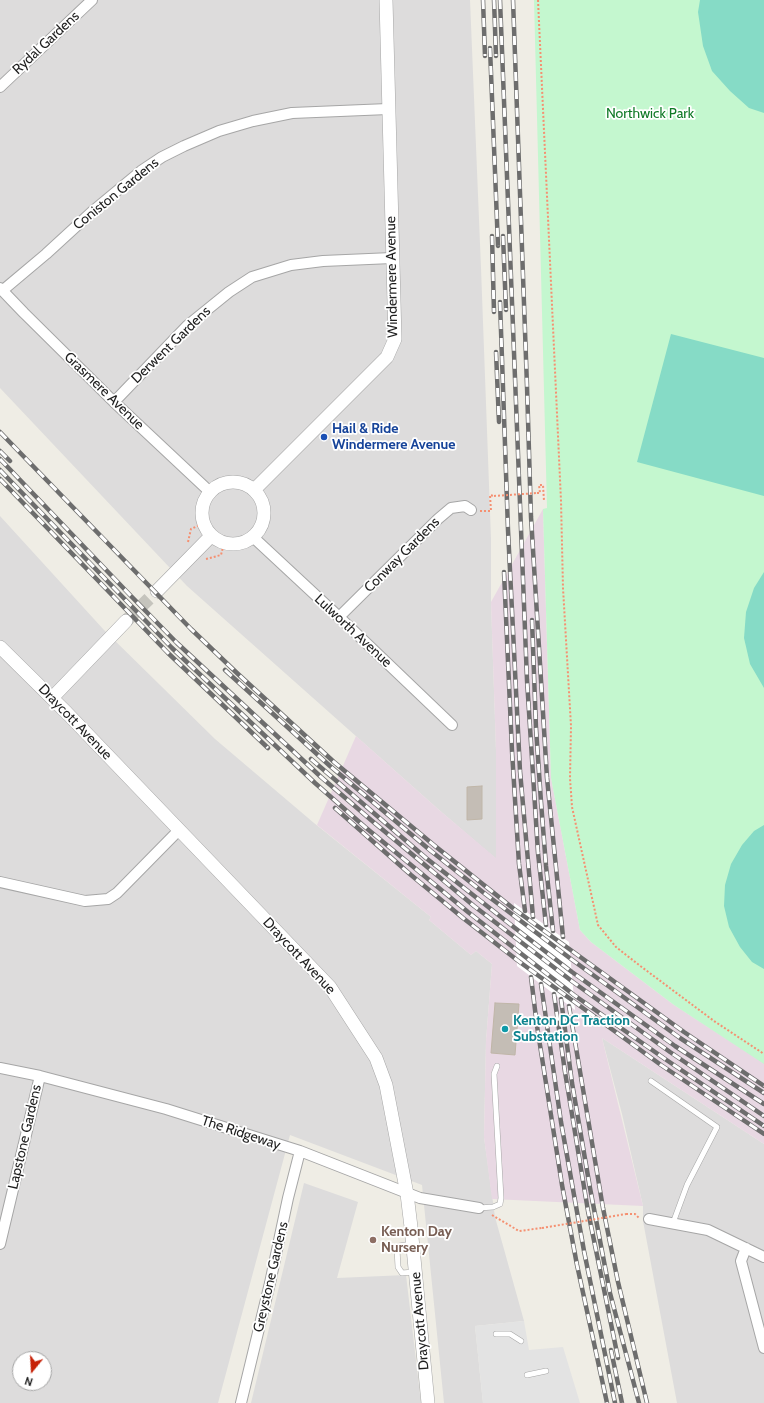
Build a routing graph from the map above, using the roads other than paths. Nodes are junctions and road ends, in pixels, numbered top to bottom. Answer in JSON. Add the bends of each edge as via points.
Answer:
{"nodes":[{"id":1,"x":92,"y":0,"type":"edge"},
{"id":2,"x":386,"y":0,"type":"edge"},
{"id":3,"x":0,"y":87,"type":"edge"},
{"id":4,"x":388,"y":109,"type":"junction"},
{"id":5,"x":392,"y":258,"type":"junction"},
{"id":6,"x":1,"y":290,"type":"edge"},
{"id":7,"x":114,"y":402,"type":"junction"},
{"id":8,"x":254,"y":490,"type":"junction"},
{"id":9,"x":210,"y":492,"type":"junction"},
{"id":10,"x":471,"y":510,"type":"dead end"},
{"id":11,"x":211,"y":536,"type":"junction"},
{"id":12,"x":253,"y":537,"type":"junction"},
{"id":13,"x":157,"y":591,"type":"tunnel mouth"},
{"id":14,"x":339,"y":617,"type":"junction"},
{"id":15,"x":126,"y":621,"type":"tunnel mouth"},
{"id":16,"x":0,"y":647,"type":"edge"},
{"id":17,"x":52,"y":698,"type":"junction"},
{"id":18,"x":452,"y":726,"type":"dead end"},
{"id":19,"x":179,"y":830,"type":"junction"},
{"id":20,"x":0,"y":882,"type":"edge"},
{"id":21,"x":497,"y":1066,"type":"dead end"},
{"id":22,"x":0,"y":1068,"type":"edge"},
{"id":23,"x":40,"y":1076,"type":"junction"},
{"id":24,"x":651,"y":1081,"type":"dead end"},
{"id":25,"x":300,"y":1151,"type":"junction"},
{"id":26,"x":407,"y":1194,"type":"junction"},
{"id":27,"x":479,"y":1208,"type":"joint"},
{"id":28,"x":649,"y":1220,"type":"dead end"},
{"id":29,"x":673,"y":1223,"type":"junction"},
{"id":30,"x":0,"y":1244,"type":"edge"},
{"id":31,"x":746,"y":1248,"type":"junction"},
{"id":32,"x":764,"y":1257,"type":"edge"},
{"id":33,"x":496,"y":1334,"type":"dead end"},
{"id":34,"x":521,"y":1341,"type":"dead end"},
{"id":35,"x":764,"y":1348,"type":"edge"},
{"id":36,"x":546,"y":1371,"type":"dead end"},
{"id":37,"x":527,"y":1375,"type":"dead end"},
{"id":38,"x":241,"y":1403,"type":"edge"},
{"id":39,"x":428,"y":1403,"type":"edge"}],
"edges":[{"from":1,"to":3,"type":"street","name":"Rydal Gardens"},
{"from":2,"to":4,"type":"street","name":"Windermere Avenue"},
{"from":4,"to":5,"type":"street","name":"Windermere Avenue"},
{"from":4,"to":6,"type":"street","name":"Coniston Gardens","via":[[292,113],[220,131],[184,146],[141,171]]},
{"from":5,"to":7,"type":"street","name":"Derwent Gardens","via":[[299,264],[252,277],[187,326]]},
{"from":5,"to":8,"type":"street","name":"Windermere Avenue","via":[[395,339],[387,357]]},
{"from":6,"to":7,"type":"street","name":"Grasmere Avenue"},
{"from":7,"to":9,"type":"street","name":"Grasmere Avenue"},
{"from":8,"to":9,"type":"street","via":[[239,482],[228,482],[218,485]]},
{"from":8,"to":12,"type":"street","via":[[261,499],[264,510],[259,530]]},
{"from":9,"to":11,"type":"street","via":[[202,506],[202,516]]},
{"from":10,"to":14,"type":"street","name":"Conway Gardens","via":[[466,506],[451,508]]},
{"from":11,"to":12,"type":"street","via":[[224,543],[235,544]]},
{"from":11,"to":13,"type":"street"},
{"from":12,"to":14,"type":"street","name":"Lulworth Avenue"},
{"from":14,"to":18,"type":"street","name":"Lulworth Avenue"},
{"from":15,"to":17,"type":"street"},
{"from":16,"to":17,"type":"street","name":"Draycott Avenue"},
{"from":17,"to":19,"type":"street","name":"Draycott Avenue"},
{"from":19,"to":20,"type":"street","via":[[108,899],[85,901]]},
{"from":19,"to":26,"type":"street","name":"Draycott Avenue","via":[[330,987],[376,1058],[386,1085]]},
{"from":21,"to":27,"type":"lane","via":[[494,1074],[501,1198],[500,1204]]},
{"from":22,"to":23,"type":"street","name":"The Ridgeway"},
{"from":23,"to":25,"type":"street","name":"The Ridgeway","via":[[166,1109]]},
{"from":23,"to":30,"type":"street","name":"Lapstone Gardens"},
{"from":24,"to":29,"type":"lane","via":[[717,1127],[687,1185]]},
{"from":25,"to":26,"type":"street","name":"The Ridgeway"},
{"from":25,"to":38,"type":"street","name":"Greystone Gardens"},
{"from":26,"to":27,"type":"street","name":"The Ridgeway"},
{"from":26,"to":39,"type":"street","name":"Draycott Avenue"},
{"from":28,"to":29,"type":"street"},
{"from":29,"to":31,"type":"street","via":[[708,1230]]},
{"from":31,"to":32,"type":"street"},
{"from":31,"to":35,"type":"street","via":[[741,1261]]},
{"from":33,"to":34,"type":"lane","via":[[510,1334]]},
{"from":36,"to":37,"type":"lane"}]}
